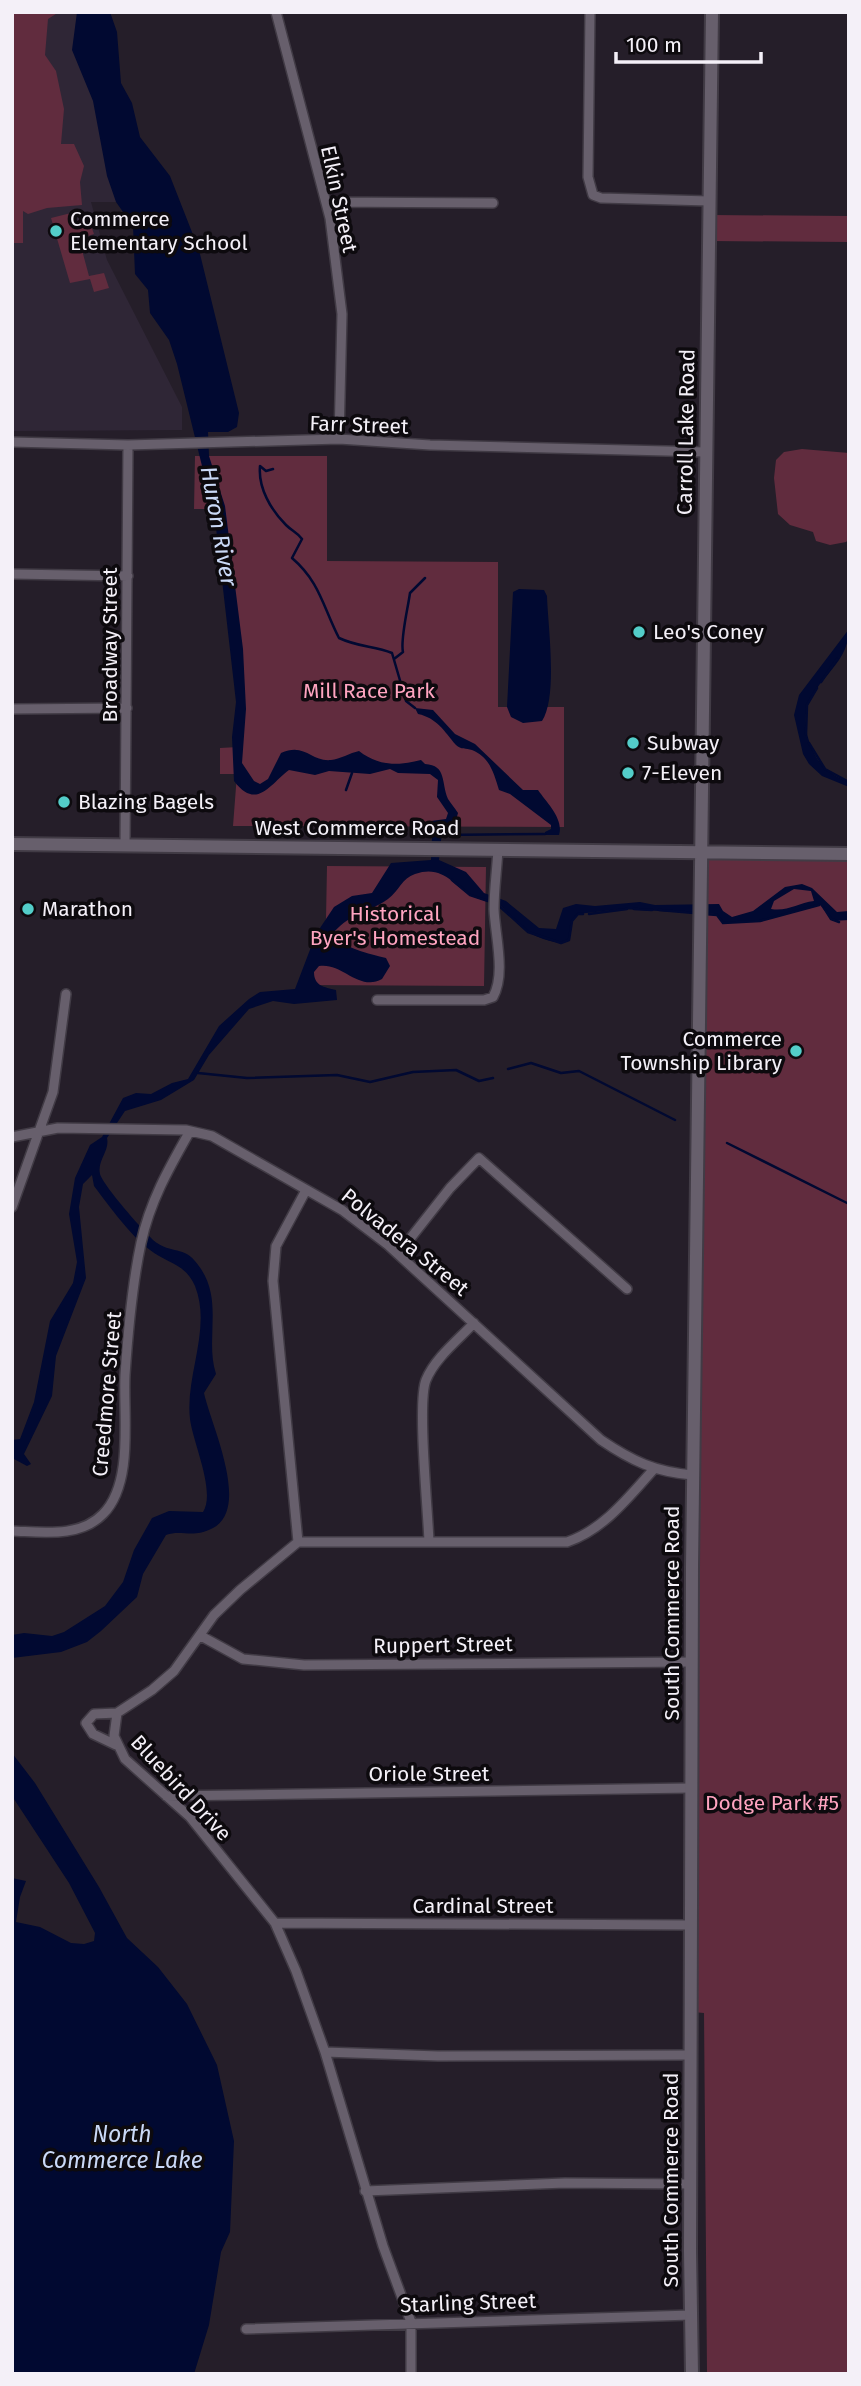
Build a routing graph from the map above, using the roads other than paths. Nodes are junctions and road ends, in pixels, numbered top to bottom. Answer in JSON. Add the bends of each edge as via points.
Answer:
{"nodes":[{"id":1,"x":276,"y":12,"type":"edge"},
{"id":2,"x":590,"y":12,"type":"edge"},
{"id":3,"x":712,"y":12,"type":"edge"},
{"id":4,"x":709,"y":201,"type":"junction"},
{"id":5,"x":326,"y":202,"type":"junction"},
{"id":6,"x":493,"y":203,"type":"dead end"},
{"id":7,"x":339,"y":439,"type":"junction"},
{"id":8,"x":12,"y":442,"type":"edge"},
{"id":9,"x":128,"y":445,"type":"junction"},
{"id":10,"x":706,"y":452,"type":"junction"},
{"id":11,"x":12,"y":573,"type":"edge"},
{"id":12,"x":128,"y":576,"type":"junction"},
{"id":13,"x":127,"y":708,"type":"junction"},
{"id":14,"x":12,"y":709,"type":"edge"},
{"id":15,"x":12,"y":844,"type":"edge"},
{"id":16,"x":124,"y":846,"type":"junction"},
{"id":17,"x":498,"y":849,"type":"junction"},
{"id":18,"x":701,"y":852,"type":"junction"},
{"id":19,"x":849,"y":854,"type":"edge"},
{"id":20,"x":66,"y":994,"type":"dead end"},
{"id":21,"x":377,"y":1000,"type":"dead end"},
{"id":22,"x":41,"y":1131,"type":"junction"},
{"id":23,"x":190,"y":1131,"type":"junction"},
{"id":24,"x":12,"y":1137,"type":"edge"},
{"id":25,"x":306,"y":1189,"type":"junction"},
{"id":26,"x":12,"y":1207,"type":"edge"},
{"id":27,"x":398,"y":1254,"type":"junction"},
{"id":28,"x":627,"y":1289,"type":"dead end"},
{"id":29,"x":474,"y":1323,"type":"junction"},
{"id":30,"x":653,"y":1470,"type":"junction"},
{"id":31,"x":692,"y":1475,"type":"junction"},
{"id":32,"x":12,"y":1531,"type":"edge"},
{"id":33,"x":298,"y":1542,"type":"junction"},
{"id":34,"x":429,"y":1542,"type":"junction"},
{"id":35,"x":201,"y":1636,"type":"junction"},
{"id":36,"x":691,"y":1662,"type":"junction"},
{"id":37,"x":117,"y":1713,"type":"junction"},
{"id":38,"x":116,"y":1745,"type":"junction"},
{"id":39,"x":691,"y":1788,"type":"junction"},
{"id":40,"x":166,"y":1796,"type":"junction"},
{"id":41,"x":275,"y":1923,"type":"junction"},
{"id":42,"x":691,"y":1925,"type":"junction"},
{"id":43,"x":325,"y":2052,"type":"junction"},
{"id":44,"x":691,"y":2055,"type":"junction"},
{"id":45,"x":690,"y":2184,"type":"junction"},
{"id":46,"x":365,"y":2191,"type":"junction"},
{"id":47,"x":691,"y":2315,"type":"junction"},
{"id":48,"x":411,"y":2322,"type":"junction"},
{"id":49,"x":246,"y":2329,"type":"dead end"},
{"id":50,"x":411,"y":2374,"type":"edge"},
{"id":51,"x":692,"y":2374,"type":"edge"}],
"edges":[{"from":1,"to":5,"type":"street","name":"Elkin Street"},
{"from":2,"to":4,"type":"street","via":[[588,177],[593,195]]},
{"from":3,"to":4,"type":"street","name":"Carroll Lake Road"},
{"from":4,"to":10,"type":"street","name":"Carroll Lake Road"},
{"from":5,"to":6,"type":"street"},
{"from":5,"to":7,"type":"street","name":"Elkin Street","via":[[342,314]]},
{"from":7,"to":9,"type":"street","name":"Farr Street"},
{"from":7,"to":10,"type":"street","name":"Farr Street"},
{"from":8,"to":9,"type":"street","name":"Farr Street"},
{"from":9,"to":12,"type":"street","name":"Broadway Street"},
{"from":10,"to":18,"type":"street","name":"Carroll Lake Road"},
{"from":11,"to":12,"type":"street"},
{"from":12,"to":13,"type":"street","name":"Broadway Street"},
{"from":13,"to":14,"type":"street"},
{"from":13,"to":16,"type":"street","name":"Broadway Street"},
{"from":15,"to":16,"type":"street","name":"West Commerce Road"},
{"from":16,"to":17,"type":"street","name":"West Commerce Road"},
{"from":17,"to":18,"type":"street","name":"West Commerce Road"},
{"from":17,"to":21,"type":"street","via":[[494,908],[498,966],[493,997]]},
{"from":18,"to":19,"type":"street","name":"West Commerce Road"},
{"from":18,"to":31,"type":"street","name":"South Commerce Road"},
{"from":20,"to":22,"type":"street","via":[[53,1092]]},
{"from":22,"to":23,"type":"street","name":"Polvadera Street"},
{"from":22,"to":24,"type":"street","name":"Polvadera Street"},
{"from":22,"to":26,"type":"street"},
{"from":23,"to":25,"type":"street","name":"Polvadera Street","via":[[212,1136]]},
{"from":23,"to":32,"type":"street","name":"Creedmore Street","via":[[154,1196],[141,1243],[125,1375],[124,1460],[113,1500],[105,1513],[84,1527]]},
{"from":25,"to":27,"type":"street","name":"Polvadera Street","via":[[342,1210]]},
{"from":25,"to":33,"type":"street","via":[[276,1246],[273,1281]]},
{"from":27,"to":28,"type":"street","via":[[479,1158]]},
{"from":27,"to":29,"type":"street","name":"Polvadera Street"},
{"from":29,"to":30,"type":"street","name":"Polvadera Street","via":[[601,1440]]},
{"from":29,"to":34,"type":"street","via":[[425,1383]]},
{"from":30,"to":31,"type":"street","name":"Polvadera Street"},
{"from":30,"to":34,"type":"street","via":[[587,1535],[567,1542]]},
{"from":31,"to":36,"type":"street","name":"South Commerce Road"},
{"from":33,"to":34,"type":"street"},
{"from":33,"to":35,"type":"street","name":"Bluebird Drive","via":[[214,1615]]},
{"from":35,"to":36,"type":"street","name":"Ruppert Street","via":[[243,1659],[304,1665]]},
{"from":35,"to":37,"type":"street","name":"Bluebird Drive","via":[[174,1671]]},
{"from":36,"to":39,"type":"street","name":"South Commerce Road"},
{"from":37,"to":38,"type":"street","name":"Bluebird Drive"},
{"from":37,"to":38,"type":"street","via":[[94,1714],[86,1723],[93,1734]]},
{"from":38,"to":40,"type":"street","name":"Bluebird Drive"},
{"from":39,"to":40,"type":"street","name":"Oriole Street"},
{"from":39,"to":42,"type":"street","name":"South Commerce Road"},
{"from":40,"to":41,"type":"street","name":"Bluebird Drive","via":[[190,1817]]},
{"from":41,"to":42,"type":"street","name":"Cardinal Street"},
{"from":41,"to":43,"type":"street","name":"Bluebird Drive"},
{"from":42,"to":44,"type":"street","name":"South Commerce Road"},
{"from":43,"to":44,"type":"street"},
{"from":43,"to":46,"type":"street","name":"Bluebird Drive"},
{"from":44,"to":45,"type":"street","name":"South Commerce Road"},
{"from":45,"to":46,"type":"street","via":[[565,2183]]},
{"from":45,"to":47,"type":"street","name":"South Commerce Road"},
{"from":46,"to":48,"type":"street","name":"Bluebird Drive"},
{"from":47,"to":48,"type":"street","name":"Starling Street"},
{"from":47,"to":51,"type":"street","name":"South Commerce Road"},
{"from":48,"to":49,"type":"street","name":"Starling Street"},
{"from":48,"to":50,"type":"street","name":"Bluebird Drive"}]}
